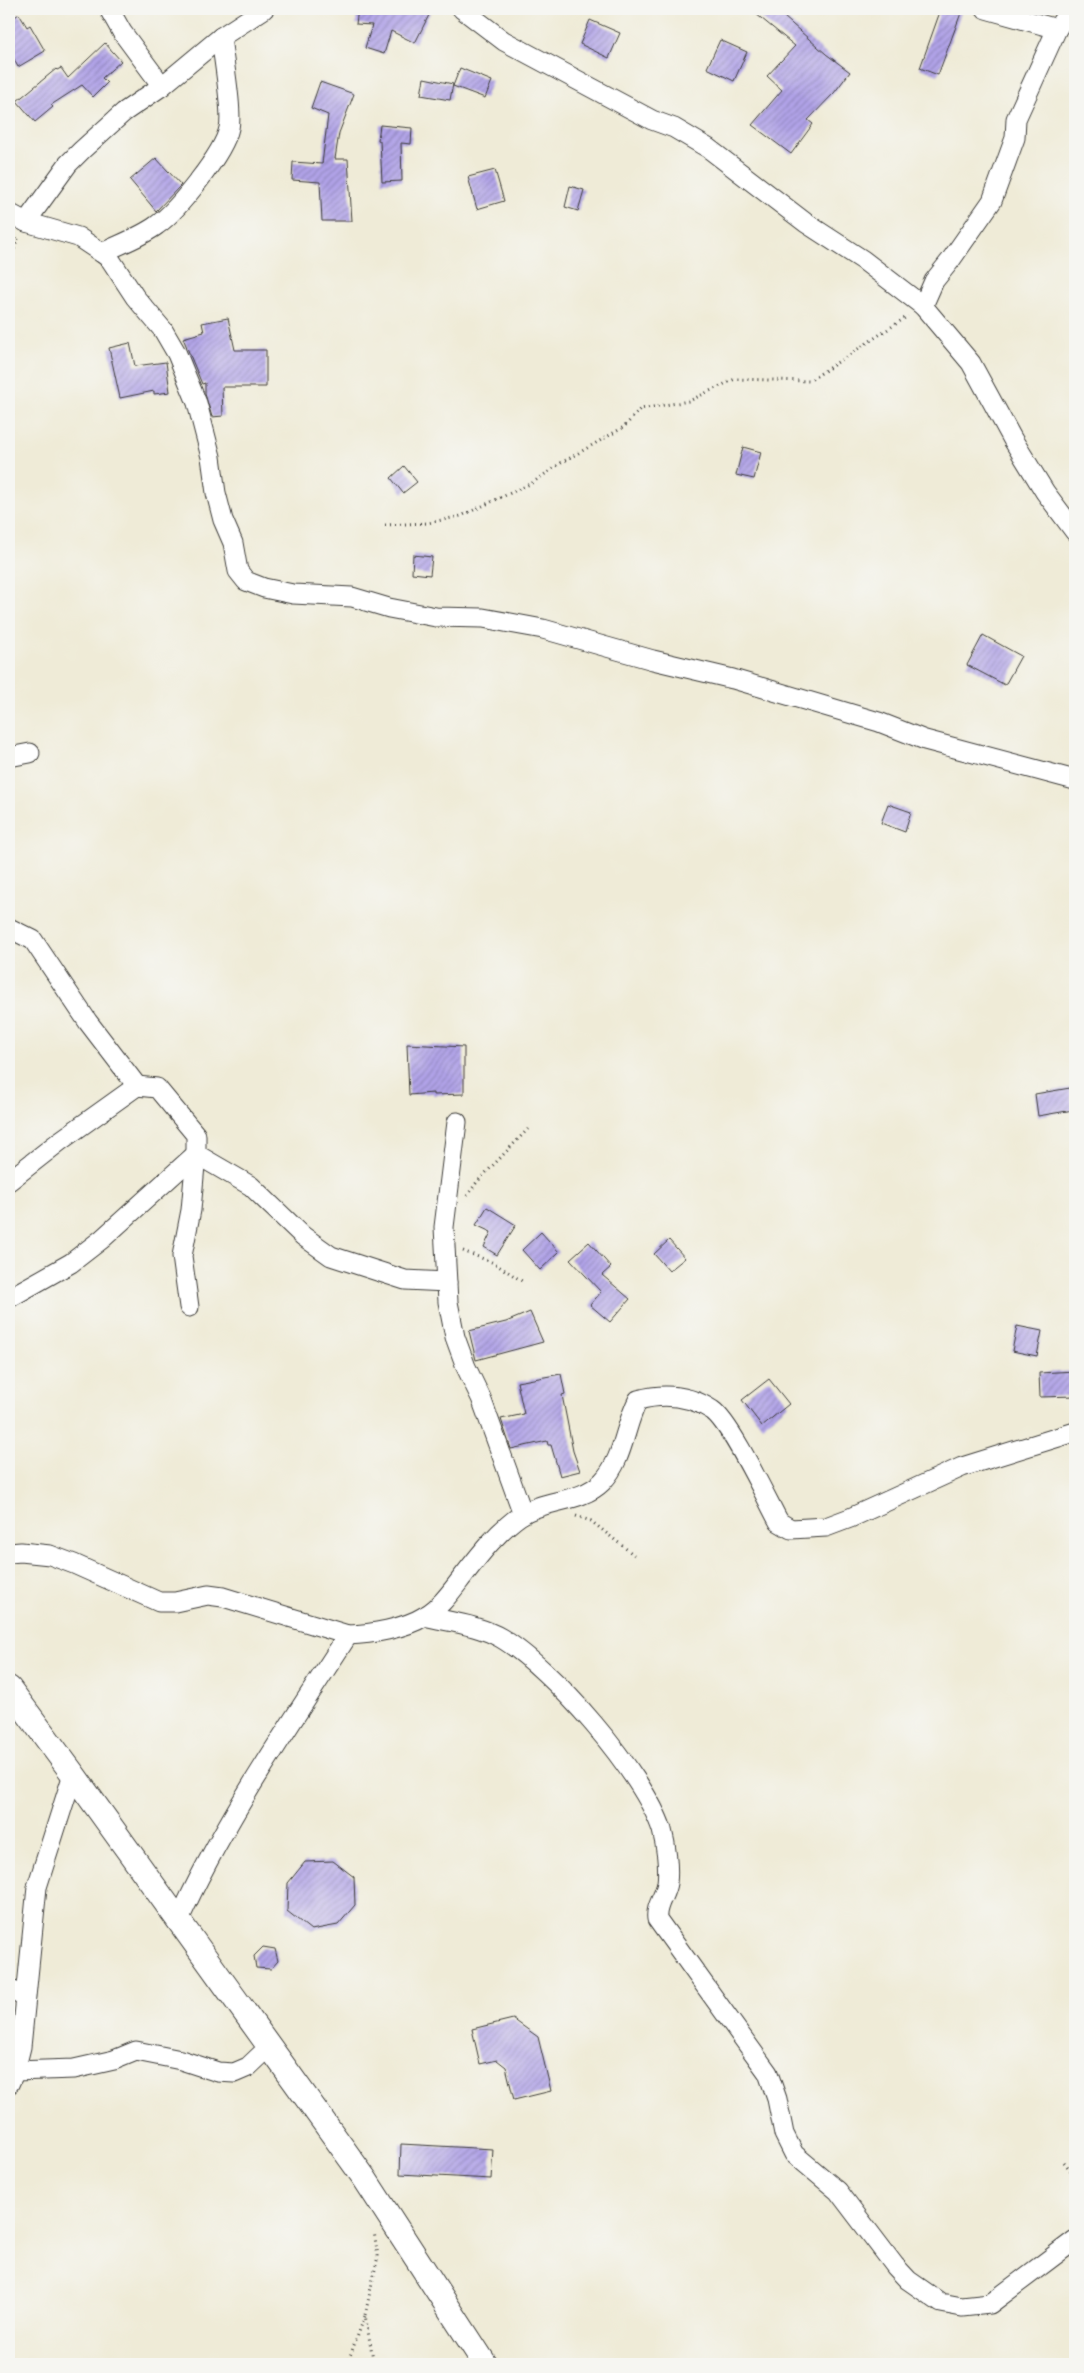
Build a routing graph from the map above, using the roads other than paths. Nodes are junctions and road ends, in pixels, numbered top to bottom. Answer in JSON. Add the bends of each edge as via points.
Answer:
{"nodes":[{"id":1,"x":110,"y":9,"type":"edge"},
{"id":2,"x":264,"y":9,"type":"edge"},
{"id":3,"x":462,"y":9,"type":"edge"},
{"id":4,"x":986,"y":9,"type":"edge"},
{"id":5,"x":1070,"y":9,"type":"edge"},
{"id":6,"x":1058,"y":29,"type":"junction"},
{"id":7,"x":221,"y":37,"type":"junction"},
{"id":8,"x":162,"y":86,"type":"junction"},
{"id":9,"x":9,"y":213,"type":"edge"},
{"id":10,"x":26,"y":222,"type":"junction"},
{"id":11,"x":102,"y":253,"type":"junction"},
{"id":12,"x":923,"y":306,"type":"junction"},
{"id":13,"x":1075,"y":532,"type":"edge"},
{"id":14,"x":30,"y":753,"type":"dead end"},
{"id":15,"x":9,"y":757,"type":"edge"},
{"id":16,"x":1075,"y":780,"type":"edge"},
{"id":17,"x":9,"y":928,"type":"edge"},
{"id":18,"x":138,"y":1086,"type":"junction"},
{"id":19,"x":457,"y":1122,"type":"dead end"},
{"id":20,"x":196,"y":1154,"type":"junction"},
{"id":21,"x":9,"y":1181,"type":"edge"},
{"id":22,"x":447,"y":1282,"type":"junction"},
{"id":23,"x":9,"y":1298,"type":"edge"},
{"id":24,"x":189,"y":1306,"type":"dead end"},
{"id":25,"x":1075,"y":1432,"type":"edge"},
{"id":26,"x":523,"y":1514,"type":"junction"},
{"id":27,"x":9,"y":1553,"type":"edge"},
{"id":28,"x":425,"y":1616,"type":"junction"},
{"id":29,"x":348,"y":1635,"type":"junction"},
{"id":30,"x":9,"y":1688,"type":"edge"},
{"id":31,"x":73,"y":1774,"type":"junction"},
{"id":32,"x":178,"y":1922,"type":"junction"},
{"id":33,"x":17,"y":1993,"type":"edge"},
{"id":34,"x":269,"y":2047,"type":"junction"},
{"id":35,"x":12,"y":2077,"type":"edge"},
{"id":36,"x":1075,"y":2240,"type":"edge"},
{"id":37,"x":486,"y":2364,"type":"edge"}],
"edges":[{"from":1,"to":8,"type":"street","via":[[122,32]]},
{"from":2,"to":7,"type":"street"},
{"from":3,"to":12,"type":"street","via":[[504,41],[708,148]]},
{"from":4,"to":6,"type":"street"},
{"from":5,"to":6,"type":"street"},
{"from":6,"to":12,"type":"street","via":[[1016,119],[1015,138],[992,201],[934,281]]},
{"from":7,"to":8,"type":"street"},
{"from":7,"to":11,"type":"street","via":[[229,128],[215,155],[174,210],[157,225]]},
{"from":8,"to":10,"type":"street","via":[[124,112],[68,164]]},
{"from":9,"to":10,"type":"street"},
{"from":10,"to":11,"type":"street","via":[[78,237]]},
{"from":11,"to":16,"type":"street","via":[[110,259],[135,297],[163,330],[177,354],[197,403],[223,520],[233,543],[238,571],[246,581],[293,594],[352,597],[436,617],[483,618],[543,628],[733,679],[879,722],[925,740]]},
{"from":12,"to":13,"type":"street","via":[[971,363],[1022,455]]},
{"from":14,"to":15,"type":"street"},
{"from":17,"to":18,"type":"street","via":[[33,940],[88,1022]]},
{"from":18,"to":20,"type":"street","via":[[157,1088],[196,1135]]},
{"from":18,"to":21,"type":"street"},
{"from":19,"to":22,"type":"street","via":[[444,1244]]},
{"from":20,"to":22,"type":"street","via":[[251,1186],[303,1236],[332,1256],[405,1280]]},
{"from":20,"to":23,"type":"street","via":[[71,1263]]},
{"from":20,"to":24,"type":"street","via":[[191,1210],[182,1256]]},
{"from":22,"to":26,"type":"street","via":[[455,1337]]},
{"from":25,"to":26,"type":"street","via":[[962,1467],[826,1527],[791,1529],[779,1522],[728,1427],[713,1410],[676,1395],[654,1396],[638,1400],[630,1416],[621,1454],[602,1482],[590,1491]]},
{"from":26,"to":28,"type":"street","via":[[503,1528],[446,1598]]},
{"from":27,"to":29,"type":"street","via":[[50,1555],[159,1602],[208,1595],[223,1597]]},
{"from":28,"to":29,"type":"street","via":[[369,1634]]},
{"from":28,"to":36,"type":"street","via":[[502,1638],[548,1676],[626,1765],[649,1801],[662,1831],[667,1884],[656,1913],[658,1919],[768,2073],[784,2134],[794,2154],[844,2198],[908,2280],[941,2303],[962,2307],[990,2304]]},
{"from":29,"to":32,"type":"street","via":[[262,1769],[201,1872]]},
{"from":30,"to":31,"type":"street"},
{"from":31,"to":32,"type":"street"},
{"from":31,"to":33,"type":"street","via":[[37,1888]]},
{"from":32,"to":34,"type":"street"},
{"from":33,"to":35,"type":"street","via":[[21,2047]]},
{"from":34,"to":35,"type":"street","via":[[248,2067],[234,2073],[218,2072],[136,2051],[114,2060]]},
{"from":34,"to":37,"type":"street","via":[[365,2179]]}]}
